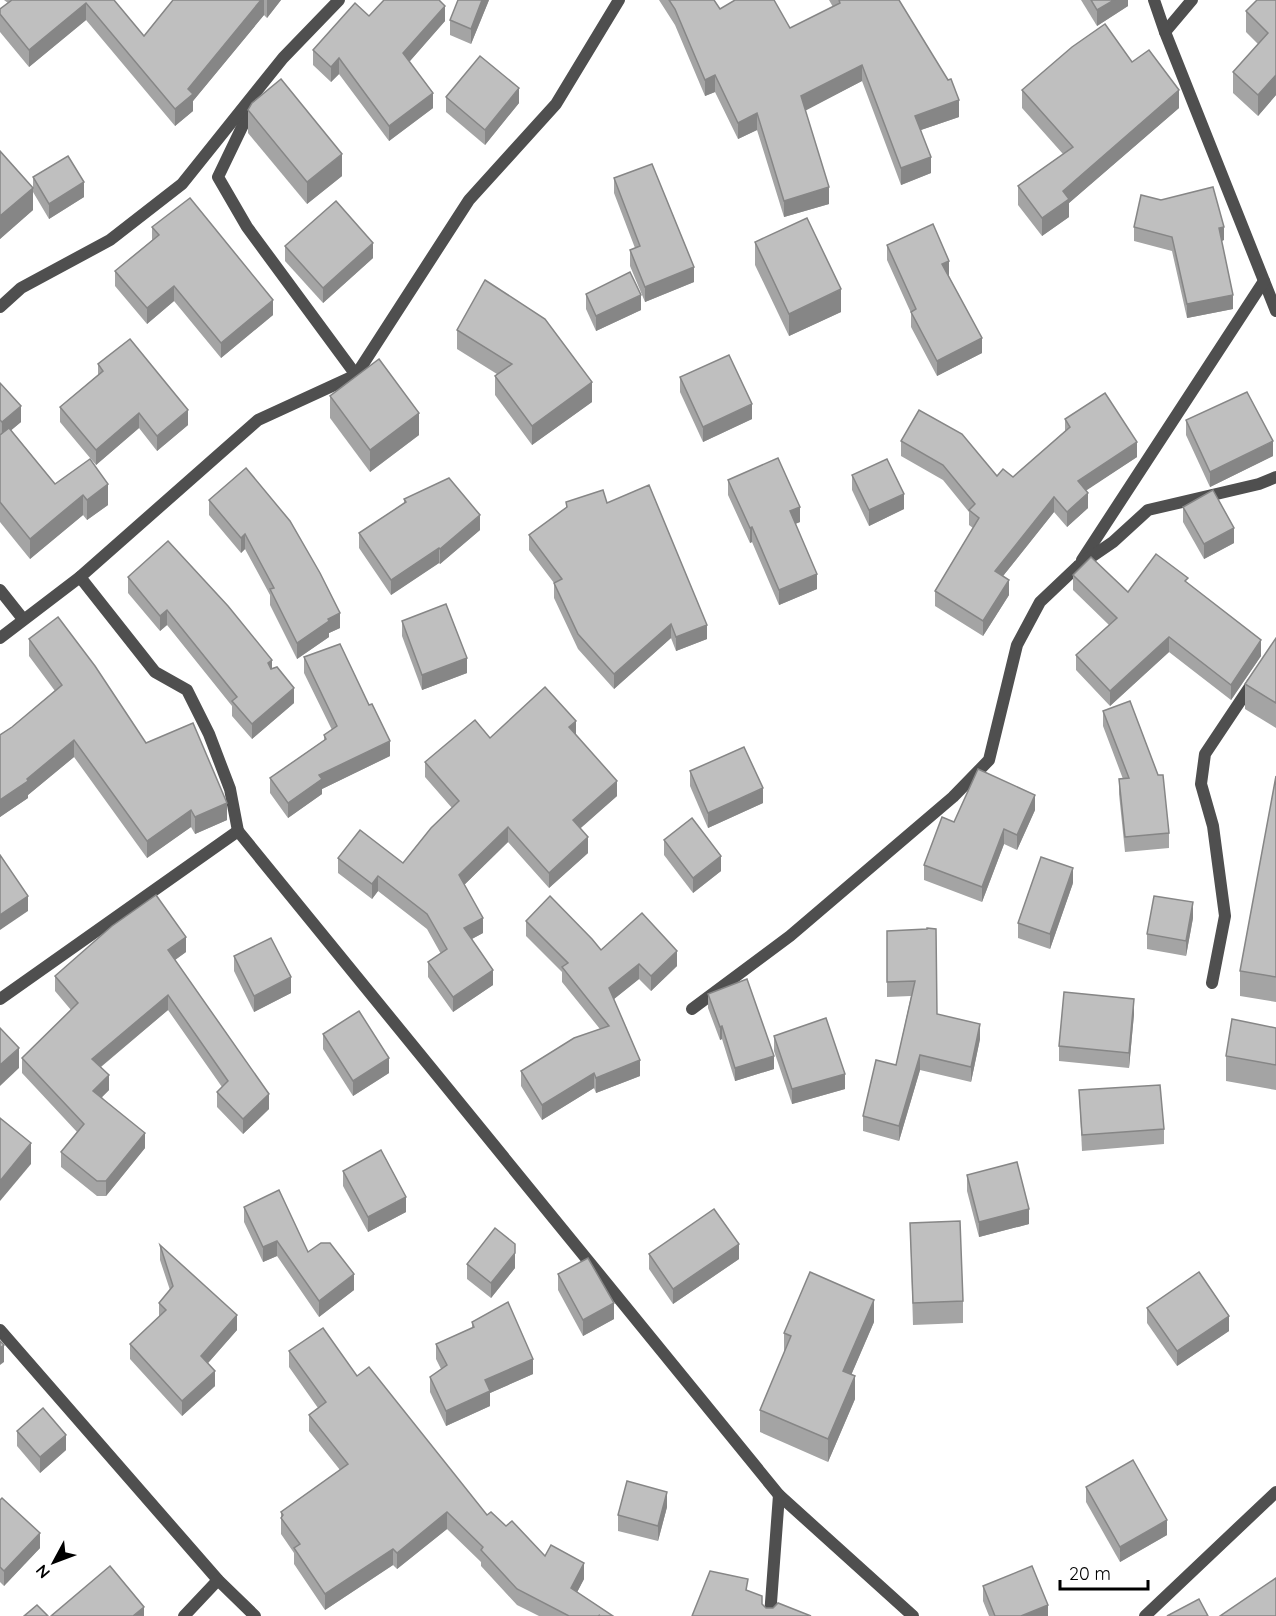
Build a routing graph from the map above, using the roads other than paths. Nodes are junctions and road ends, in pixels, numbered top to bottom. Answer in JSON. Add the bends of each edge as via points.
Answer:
{"nodes":[{"id":1,"x":339,"y":0,"type":"edge"},
{"id":2,"x":619,"y":0,"type":"edge"},
{"id":3,"x":1154,"y":0,"type":"edge"},
{"id":4,"x":1192,"y":0,"type":"edge"},
{"id":5,"x":1165,"y":32,"type":"junction"},
{"id":6,"x":265,"y":80,"type":"junction"},
{"id":7,"x":1264,"y":281,"type":"junction"},
{"id":8,"x":0,"y":307,"type":"edge"},
{"id":9,"x":1276,"y":311,"type":"edge"},
{"id":10,"x":356,"y":375,"type":"junction"},
{"id":11,"x":1276,"y":477,"type":"edge"},
{"id":12,"x":1078,"y":566,"type":"junction"},
{"id":13,"x":80,"y":577,"type":"junction"},
{"id":14,"x":0,"y":590,"type":"edge"},
{"id":15,"x":23,"y":619,"type":"junction"},
{"id":16,"x":0,"y":638,"type":"edge"},
{"id":17,"x":1260,"y":672,"type":"edge"},
{"id":18,"x":238,"y":831,"type":"junction"},
{"id":19,"x":1212,"y":983,"type":"dead end"},
{"id":20,"x":0,"y":999,"type":"edge"},
{"id":21,"x":692,"y":1009,"type":"dead end"},
{"id":22,"x":0,"y":1330,"type":"edge"},
{"id":23,"x":1276,"y":1492,"type":"edge"},
{"id":24,"x":778,"y":1495,"type":"junction"},
{"id":25,"x":218,"y":1580,"type":"junction"},
{"id":26,"x":183,"y":1616,"type":"edge"},
{"id":27,"x":255,"y":1616,"type":"edge"},
{"id":28,"x":770,"y":1616,"type":"edge"},
{"id":29,"x":913,"y":1616,"type":"edge"},
{"id":30,"x":1145,"y":1616,"type":"edge"}],
"edges":[{"from":1,"to":6,"type":"street"},
{"from":2,"to":10,"type":"street","via":[[556,104],[469,200]]},
{"from":3,"to":5,"type":"street"},
{"from":4,"to":5,"type":"street"},
{"from":5,"to":7,"type":"street"},
{"from":6,"to":8,"type":"street","via":[[182,184],[110,240],[21,288]]},
{"from":6,"to":10,"type":"street","via":[[218,177],[247,227]]},
{"from":7,"to":9,"type":"street"},
{"from":7,"to":12,"type":"street"},
{"from":10,"to":13,"type":"street","via":[[258,420]]},
{"from":11,"to":12,"type":"street","via":[[1148,510],[1113,542]]},
{"from":12,"to":21,"type":"street","via":[[1040,602],[1017,645],[989,760],[953,797],[790,936]]},
{"from":13,"to":15,"type":"street"},
{"from":13,"to":18,"type":"street","via":[[155,672],[187,690],[230,789]]},
{"from":14,"to":15,"type":"street"},
{"from":15,"to":16,"type":"street"},
{"from":17,"to":19,"type":"street","via":[[1205,754],[1201,784],[1213,826],[1225,916]]},
{"from":18,"to":20,"type":"street"},
{"from":18,"to":24,"type":"street"},
{"from":22,"to":25,"type":"street"},
{"from":23,"to":30,"type":"street"},
{"from":24,"to":28,"type":"street"},
{"from":24,"to":29,"type":"street"},
{"from":25,"to":26,"type":"street"},
{"from":25,"to":27,"type":"street"}]}
